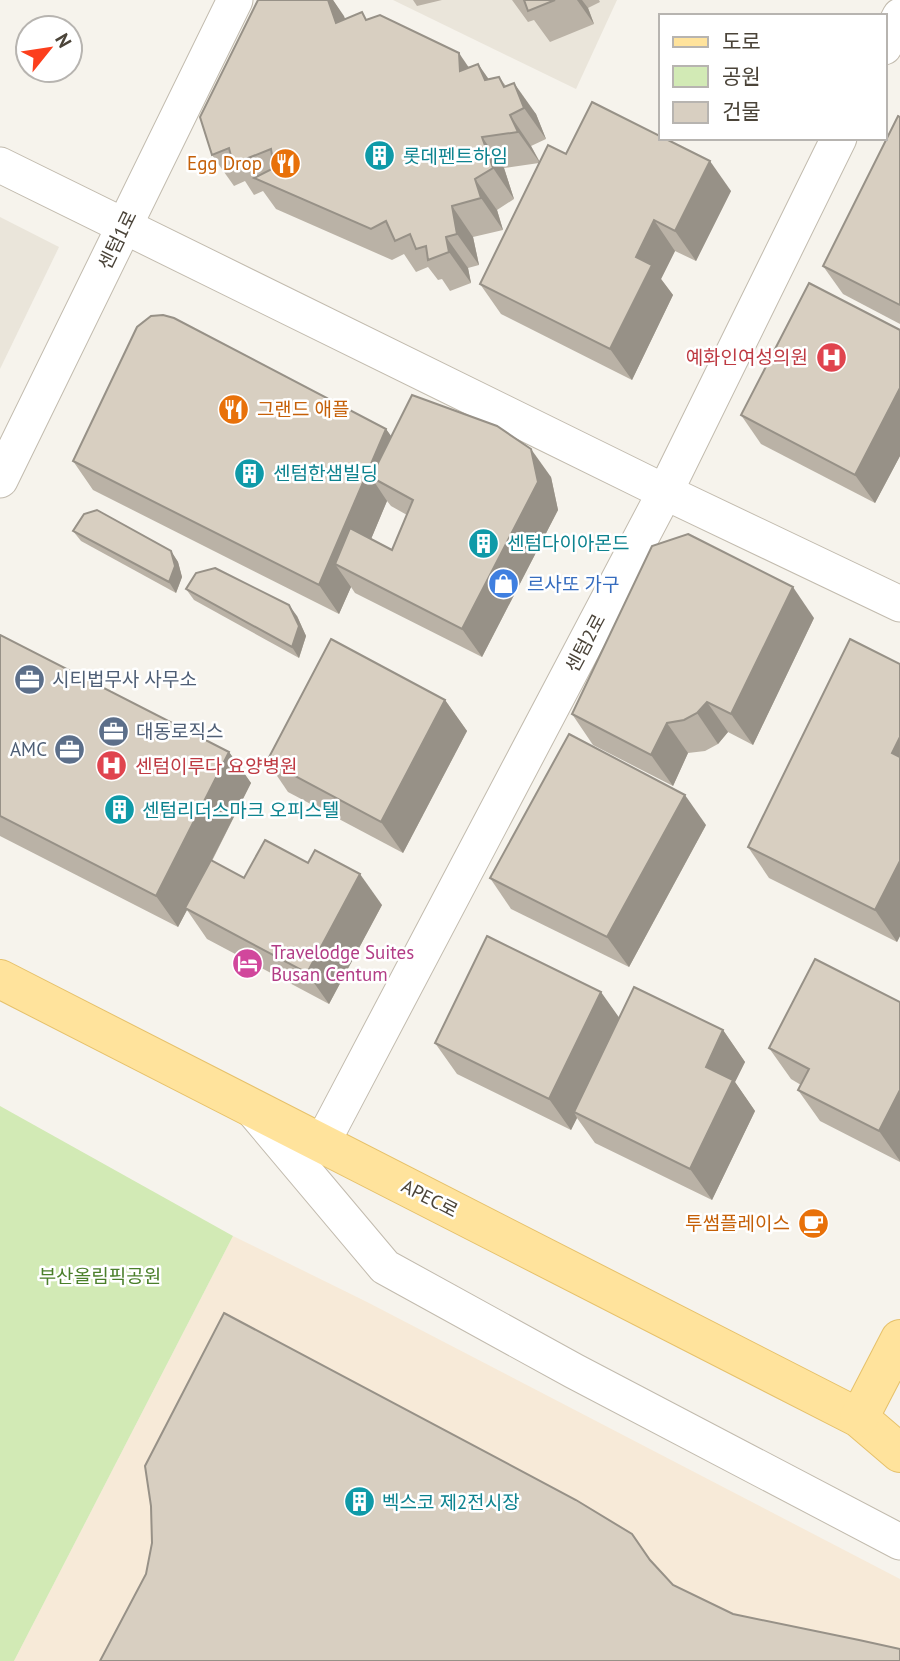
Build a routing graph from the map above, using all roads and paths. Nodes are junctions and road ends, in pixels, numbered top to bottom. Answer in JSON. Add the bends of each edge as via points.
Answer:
{"nodes":[{"id":1,"x":235,"y":0,"type":"edge"},
{"id":2,"x":900,"y":16,"type":"edge"},
{"id":3,"x":886,"y":43,"type":"edge"},
{"id":4,"x":838,"y":140,"type":"edge"},
{"id":5,"x":0,"y":165,"type":"edge"},
{"id":6,"x":124,"y":226,"type":"junction"},
{"id":7,"x":0,"y":480,"type":"edge"},
{"id":8,"x":665,"y":492,"type":"junction"},
{"id":9,"x":900,"y":604,"type":"edge"},
{"id":10,"x":0,"y":979,"type":"edge"},
{"id":11,"x":251,"y":1107,"type":"junction"},
{"id":12,"x":322,"y":1143,"type":"junction"},
{"id":13,"x":900,"y":1339,"type":"edge"},
{"id":14,"x":859,"y":1418,"type":"junction"},
{"id":15,"x":900,"y":1425,"type":"edge"},
{"id":16,"x":900,"y":1453,"type":"edge"},
{"id":17,"x":900,"y":1542,"type":"edge"}],
"edges":[{"from":1,"to":6,"type":"street","name":"센텀1로"},
{"from":2,"to":3,"type":"street"},
{"from":4,"to":8,"type":"street","name":"센텀2로"},
{"from":5,"to":6,"type":"street"},
{"from":6,"to":7,"type":"street","name":"센텀1로"},
{"from":6,"to":8,"type":"street"},
{"from":8,"to":9,"type":"street"},
{"from":8,"to":12,"type":"street","name":"센텀2로"},
{"from":10,"to":11,"type":"main road","name":"APEC로"},
{"from":11,"to":12,"type":"main road","name":"APEC로"},
{"from":11,"to":17,"type":"street","via":[[386,1267]]},
{"from":12,"to":14,"type":"main road","name":"APEC로"},
{"from":13,"to":14,"type":"main road"},
{"from":14,"to":15,"type":"main road","name":"APEC로"},
{"from":14,"to":16,"type":"main road","name":"APEC로"}]}
